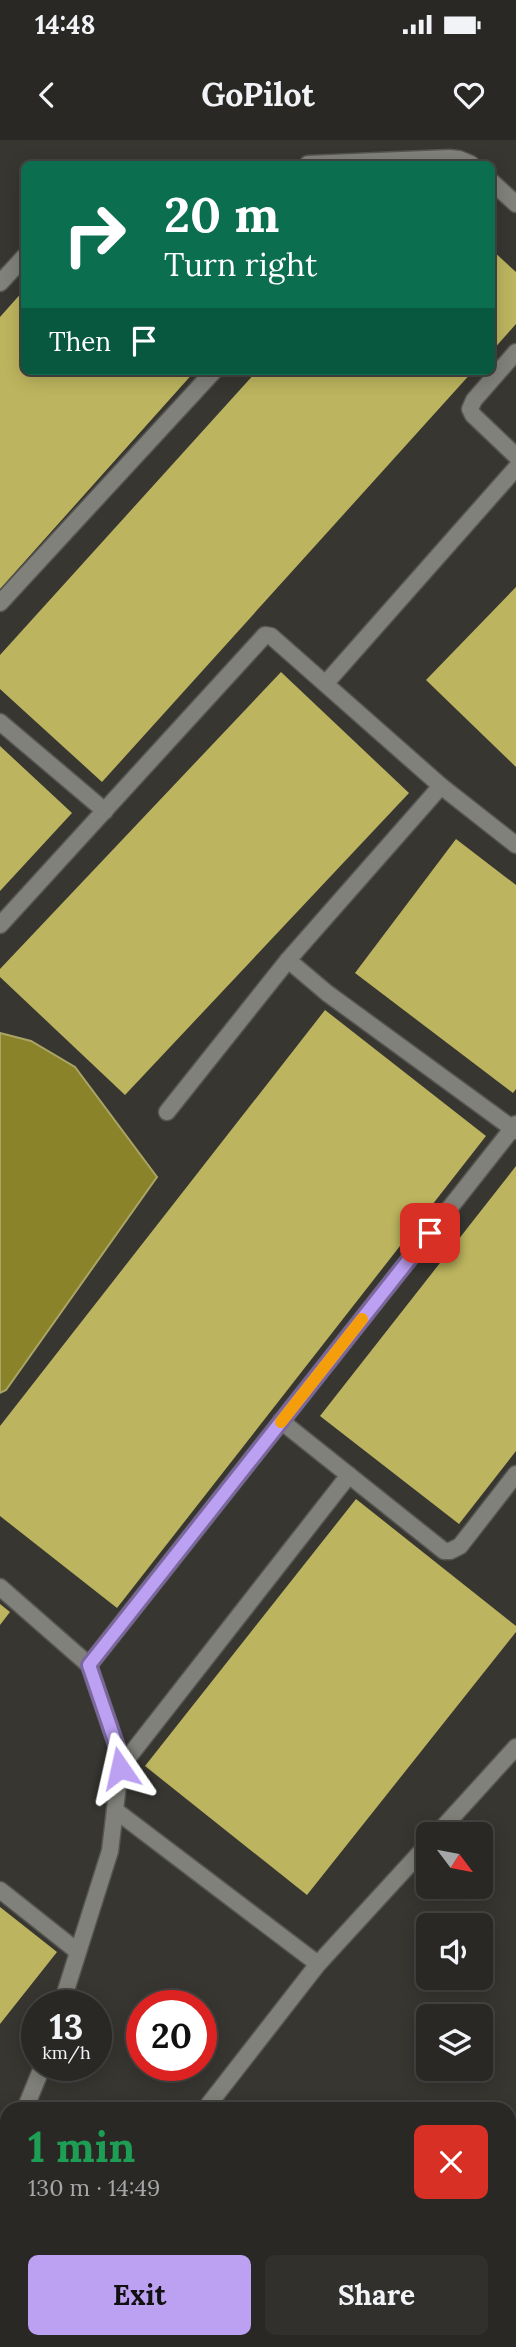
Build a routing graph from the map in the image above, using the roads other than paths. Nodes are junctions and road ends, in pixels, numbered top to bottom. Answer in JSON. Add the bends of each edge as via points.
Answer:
{"nodes":[{"id":1,"x":418,"y":161,"type":"edge"},
{"id":2,"x":460,"y":161,"type":"edge"},
{"id":3,"x":495,"y":186,"type":"edge"},
{"id":4,"x":516,"y":204,"type":"edge"},
{"id":5,"x":21,"y":260,"type":"edge"},
{"id":6,"x":0,"y":283,"type":"edge"},
{"id":7,"x":516,"y":352,"type":"edge"},
{"id":8,"x":211,"y":375,"type":"edge"},
{"id":9,"x":516,"y":456,"type":"edge"},
{"id":10,"x":516,"y":468,"type":"edge"},
{"id":11,"x":0,"y":603,"type":"edge"},
{"id":12,"x":326,"y":683,"type":"junction"},
{"id":13,"x":0,"y":722,"type":"edge"},
{"id":14,"x":442,"y":786,"type":"junction"},
{"id":15,"x":105,"y":811,"type":"junction"},
{"id":16,"x":516,"y":845,"type":"edge"},
{"id":17,"x":0,"y":925,"type":"edge"},
{"id":18,"x":288,"y":960,"type":"junction"},
{"id":19,"x":167,"y":1112,"type":"dead end"},
{"id":20,"x":515,"y":1127,"type":"edge"},
{"id":21,"x":282,"y":1421,"type":"junction"},
{"id":22,"x":516,"y":1474,"type":"edge"},
{"id":23,"x":349,"y":1475,"type":"junction"},
{"id":24,"x":0,"y":1587,"type":"edge"},
{"id":25,"x":89,"y":1665,"type":"junction"},
{"id":26,"x":516,"y":1747,"type":"edge"},
{"id":27,"x":120,"y":1768,"type":"junction"},
{"id":28,"x":114,"y":1810,"type":"junction"},
{"id":29,"x":448,"y":1822,"type":"edge"},
{"id":30,"x":416,"y":1857,"type":"edge"},
{"id":31,"x":0,"y":1890,"type":"edge"},
{"id":32,"x":77,"y":1951,"type":"junction"},
{"id":33,"x":318,"y":1964,"type":"junction"},
{"id":34,"x":66,"y":1990,"type":"edge"},
{"id":35,"x":36,"y":2081,"type":"edge"},
{"id":36,"x":28,"y":2102,"type":"edge"},
{"id":37,"x":211,"y":2102,"type":"edge"}],
"edges":[{"from":1,"to":2,"type":"lane"},
{"from":3,"to":4,"type":"lane"},
{"from":5,"to":6,"type":"lane"},
{"from":7,"to":9,"type":"lane","via":[[470,409]]},
{"from":8,"to":11,"type":"lane"},
{"from":10,"to":12,"type":"lane"},
{"from":12,"to":14,"type":"lane"},
{"from":12,"to":15,"type":"lane","via":[[265,635]]},
{"from":13,"to":15,"type":"lane"},
{"from":14,"to":16,"type":"lane"},
{"from":14,"to":18,"type":"lane"},
{"from":15,"to":17,"type":"lane"},
{"from":18,"to":19,"type":"lane"},
{"from":18,"to":20,"type":"lane"},
{"from":20,"to":21,"type":"lane"},
{"from":21,"to":23,"type":"lane"},
{"from":21,"to":25,"type":"lane"},
{"from":22,"to":23,"type":"lane","via":[[460,1546],[450,1551],[439,1548]]},
{"from":23,"to":27,"type":"lane"},
{"from":24,"to":25,"type":"lane"},
{"from":25,"to":27,"type":"lane"},
{"from":26,"to":29,"type":"lane"},
{"from":27,"to":28,"type":"lane"},
{"from":28,"to":32,"type":"lane","via":[[110,1851]]},
{"from":28,"to":33,"type":"lane"},
{"from":30,"to":33,"type":"lane"},
{"from":31,"to":32,"type":"lane"},
{"from":32,"to":34,"type":"lane"},
{"from":33,"to":37,"type":"lane"},
{"from":35,"to":36,"type":"lane"}]}
